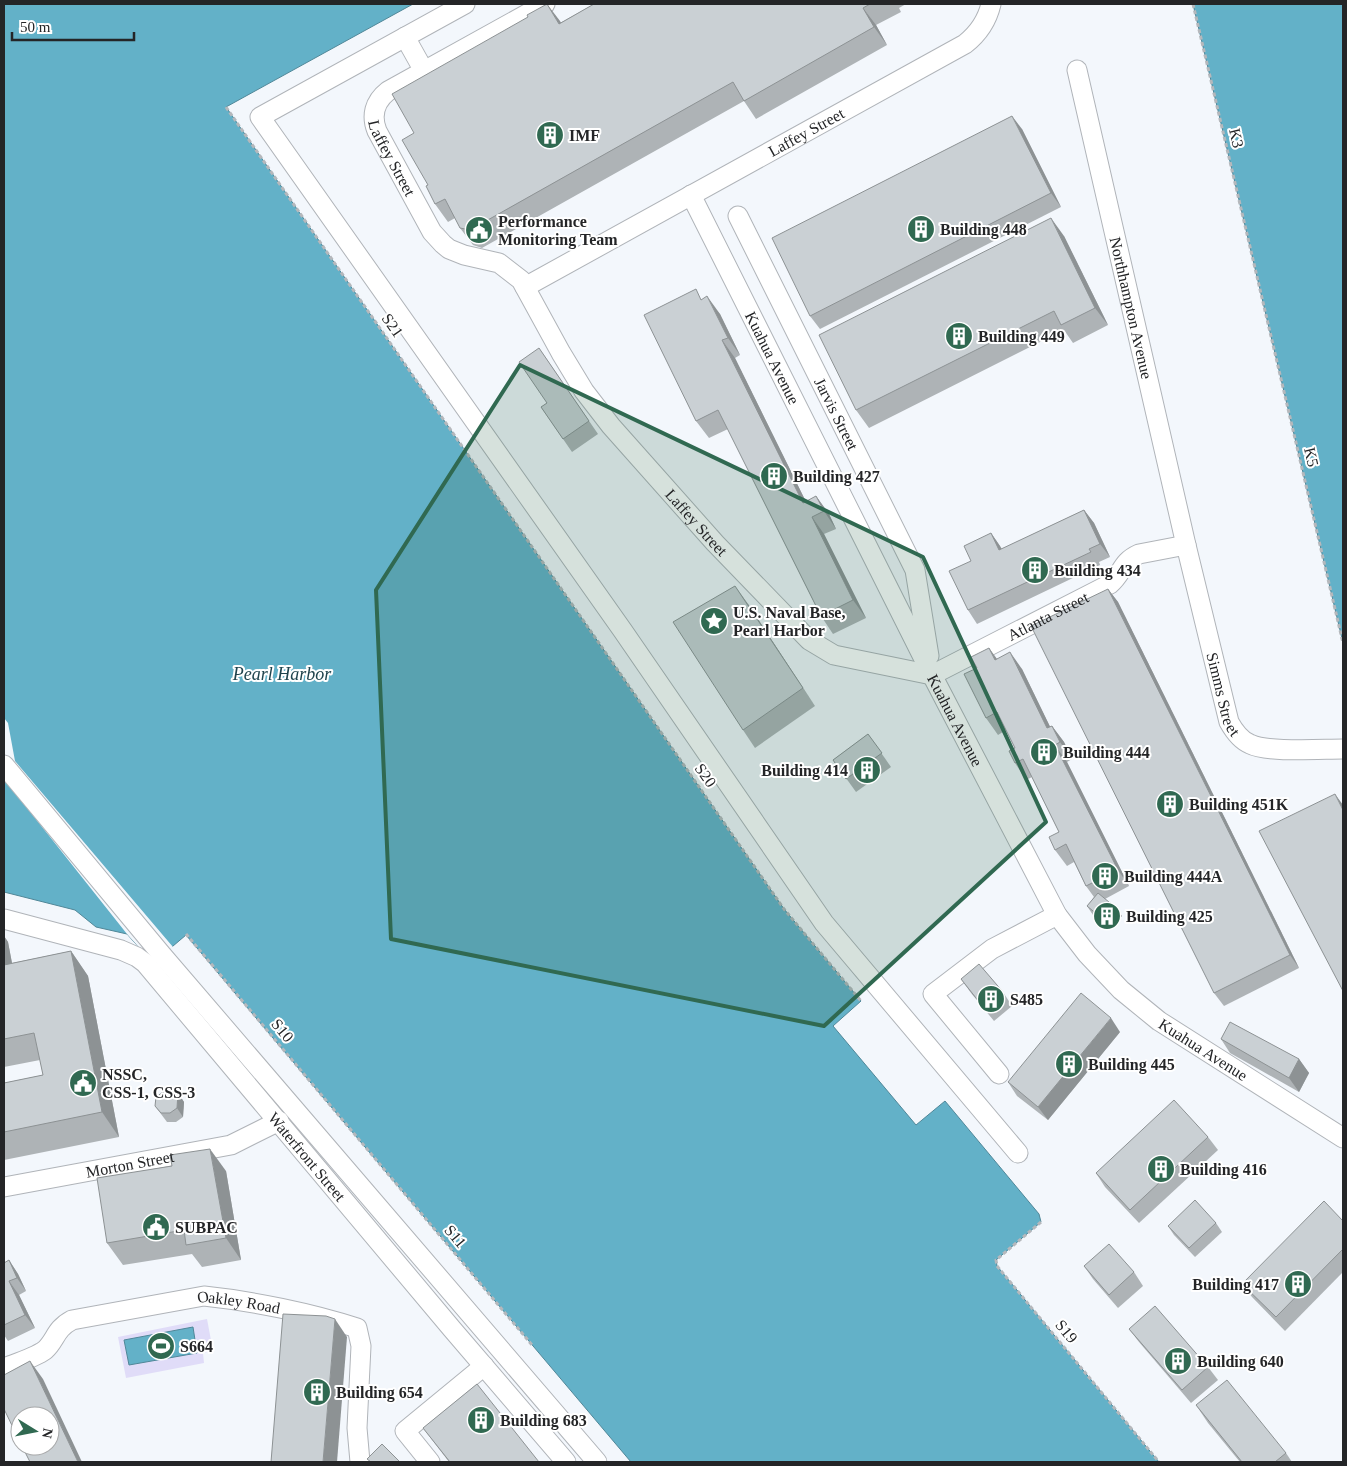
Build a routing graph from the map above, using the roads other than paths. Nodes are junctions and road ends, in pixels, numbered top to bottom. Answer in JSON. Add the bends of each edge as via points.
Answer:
{"nodes":[{"id":1,"x":465,"y":4,"type":"edge"},
{"id":2,"x":545,"y":4,"type":"edge"},
{"id":3,"x":991,"y":4,"type":"edge"},
{"id":4,"x":405,"y":37,"type":"junction"},
{"id":5,"x":1077,"y":70,"type":"dead end"},
{"id":6,"x":424,"y":71,"type":"junction"},
{"id":7,"x":691,"y":195,"type":"junction"},
{"id":8,"x":738,"y":216,"type":"dead end"},
{"id":9,"x":525,"y":287,"type":"junction"},
{"id":10,"x":1186,"y":545,"type":"junction"},
{"id":11,"x":932,"y":675,"type":"junction"},
{"id":12,"x":1343,"y":749,"type":"edge"},
{"id":13,"x":4,"y":765,"type":"edge"},
{"id":14,"x":1057,"y":915,"type":"junction"},
{"id":15,"x":4,"y":919,"type":"edge"},
{"id":16,"x":999,"y":1074,"type":"dead end"},
{"id":17,"x":279,"y":1121,"type":"junction"},
{"id":18,"x":1343,"y":1138,"type":"edge"},
{"id":19,"x":1018,"y":1152,"type":"dead end"},
{"id":20,"x":4,"y":1187,"type":"edge"},
{"id":21,"x":484,"y":1366,"type":"junction"},
{"id":22,"x":4,"y":1368,"type":"edge"},
{"id":23,"x":360,"y":1462,"type":"edge"},
{"id":24,"x":430,"y":1462,"type":"edge"},
{"id":25,"x":566,"y":1462,"type":"edge"},
{"id":26,"x":597,"y":1462,"type":"edge"}],
"edges":[{"from":1,"to":4,"type":"street"},
{"from":2,"to":6,"type":"street","name":"Laffey Street"},
{"from":3,"to":7,"type":"street","name":"Laffey Street","via":[[984,24],[965,44]]},
{"from":4,"to":6,"type":"street"},
{"from":4,"to":19,"type":"street","via":[[260,117],[623,631],[824,924]]},
{"from":5,"to":10,"type":"street","name":"Northhampton Avenue"},
{"from":6,"to":9,"type":"street","name":"Laffey Street","via":[[381,97],[374,114],[377,131],[432,232],[442,244],[464,256],[499,264],[521,280]]},
{"from":7,"to":9,"type":"street","name":"Laffey Street"},
{"from":7,"to":11,"type":"street","name":"Kuahua Avenue"},
{"from":8,"to":11,"type":"street","name":"Jarvis Street","via":[[915,570]]},
{"from":9,"to":11,"type":"street","name":"Laffey Street","via":[[584,391],[611,426],[715,543],[809,640],[834,655]]},
{"from":10,"to":11,"type":"street","name":"Atlanta Street","via":[[1133,556],[1123,564],[1110,584]]},
{"from":10,"to":12,"type":"street","name":"Simms Street","via":[[1227,716],[1235,733],[1250,745],[1262,748]]},
{"from":11,"to":14,"type":"street","name":"Kuahua Avenue"},
{"from":13,"to":26,"type":"street","via":[[162,955]]},
{"from":14,"to":16,"type":"street","via":[[992,949],[933,994]]},
{"from":14,"to":18,"type":"street","name":"Kuahua Avenue","via":[[1121,990],[1159,1021]]},
{"from":15,"to":17,"type":"street","name":"Waterfront Street","via":[[137,957],[151,969]]},
{"from":17,"to":20,"type":"street","name":"Morton Street","via":[[231,1145]]},
{"from":17,"to":21,"type":"street","name":"Waterfront Street"},
{"from":21,"to":24,"type":"street","via":[[405,1431]]},
{"from":21,"to":25,"type":"street","name":"Waterfront Street"},
{"from":22,"to":23,"type":"street","name":"Oakley Road","via":[[44,1350],[59,1330],[72,1320],[204,1296],[332,1320],[357,1328],[361,1346],[356,1428]]}]}
